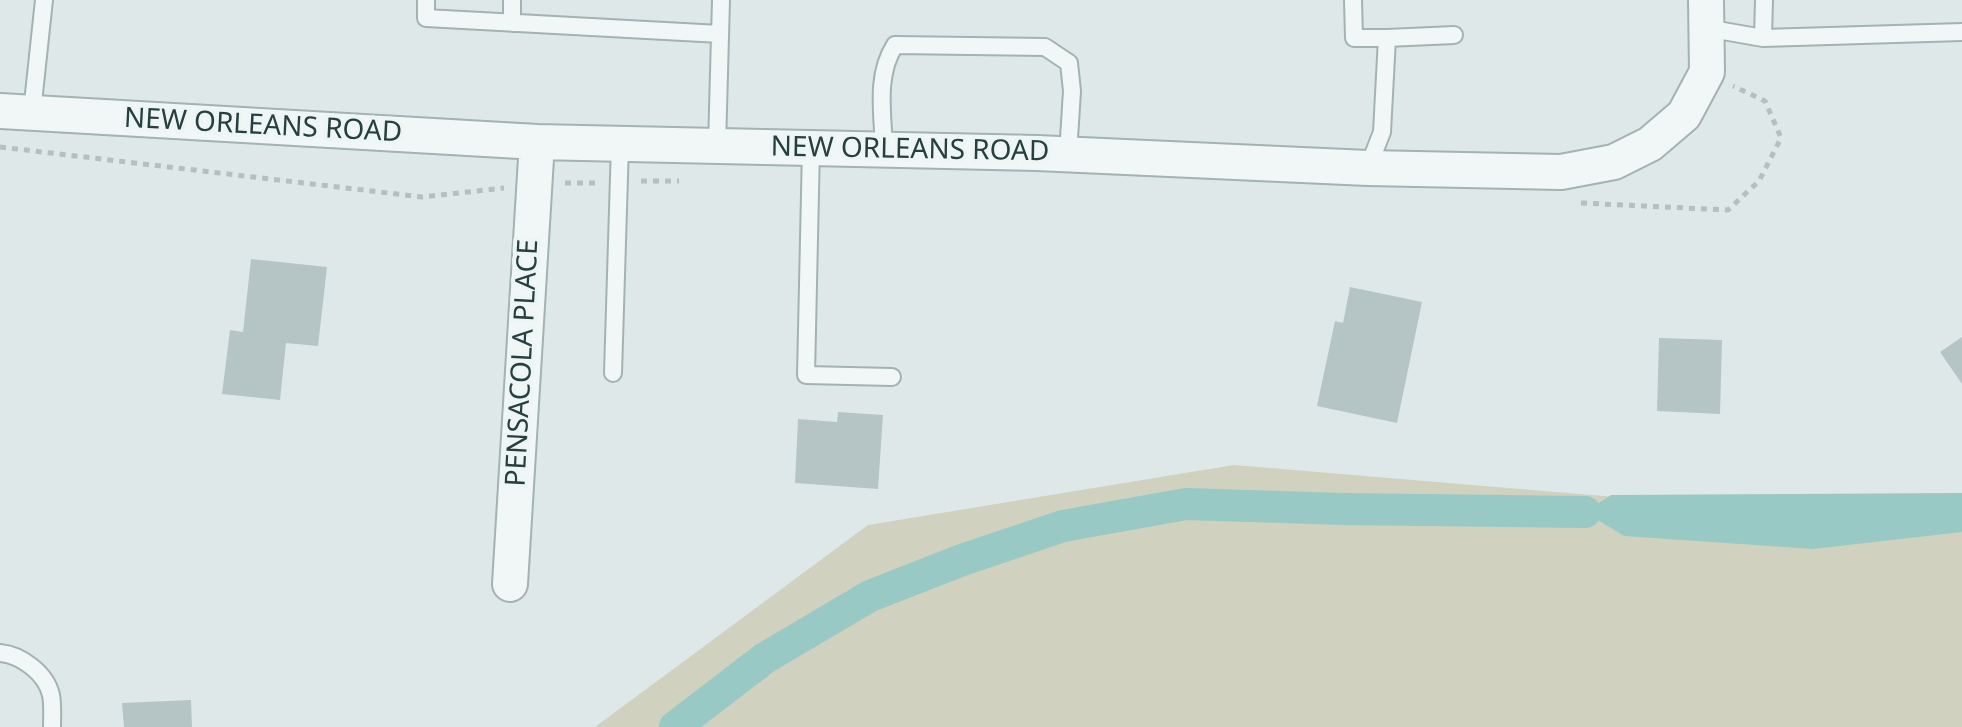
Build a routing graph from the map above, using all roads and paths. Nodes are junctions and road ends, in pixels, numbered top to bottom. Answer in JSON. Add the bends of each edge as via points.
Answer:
{"nodes":[{"id":1,"x":44,"y":0,"type":"edge"},
{"id":2,"x":426,"y":0,"type":"edge"},
{"id":3,"x":512,"y":0,"type":"edge"},
{"id":4,"x":721,"y":0,"type":"edge"},
{"id":5,"x":1353,"y":0,"type":"edge"},
{"id":6,"x":1764,"y":0,"type":"edge"},
{"id":7,"x":1706,"y":14,"type":"edge"},
{"id":8,"x":512,"y":23,"type":"junction"},
{"id":9,"x":1962,"y":32,"type":"edge"},
{"id":10,"x":720,"y":34,"type":"junction"},
{"id":11,"x":1454,"y":35,"type":"dead end"},
{"id":12,"x":1387,"y":38,"type":"junction"},
{"id":13,"x":1763,"y":38,"type":"junction"},
{"id":14,"x":16,"y":112,"type":"edge"},
{"id":15,"x":537,"y":142,"type":"junction"},
{"id":16,"x":620,"y":144,"type":"junction"},
{"id":17,"x":717,"y":146,"type":"junction"},
{"id":18,"x":811,"y":148,"type":"junction"},
{"id":19,"x":884,"y":150,"type":"junction"},
{"id":20,"x":1068,"y":154,"type":"junction"},
{"id":21,"x":1368,"y":168,"type":"junction"},
{"id":22,"x":613,"y":373,"type":"dead end"},
{"id":23,"x":892,"y":377,"type":"dead end"},
{"id":24,"x":510,"y":584,"type":"dead end"},
{"id":25,"x":0,"y":653,"type":"edge"},
{"id":26,"x":52,"y":727,"type":"edge"}],
"edges":[{"from":1,"to":14,"type":"lane"},
{"from":2,"to":8,"type":"lane","via":[[426,18]]},
{"from":3,"to":8,"type":"lane"},
{"from":4,"to":10,"type":"lane"},
{"from":5,"to":12,"type":"lane","via":[[1354,38]]},
{"from":6,"to":13,"type":"lane"},
{"from":7,"to":13,"type":"lane"},
{"from":7,"to":21,"type":"street","name":"NEW ORLEANS ROAD","via":[[1707,72],[1684,115],[1650,144],[1614,162],[1561,172]]},
{"from":8,"to":10,"type":"lane"},
{"from":9,"to":13,"type":"lane"},
{"from":10,"to":17,"type":"lane"},
{"from":11,"to":12,"type":"lane"},
{"from":12,"to":21,"type":"lane","via":[[1382,132]]},
{"from":14,"to":15,"type":"street","name":"NEW ORLEANS ROAD"},
{"from":15,"to":16,"type":"street","name":"NEW ORLEANS ROAD"},
{"from":15,"to":24,"type":"street","name":"PENSACOLA PLACE"},
{"from":16,"to":17,"type":"street","name":"NEW ORLEANS ROAD"},
{"from":16,"to":22,"type":"lane"},
{"from":17,"to":18,"type":"street","name":"NEW ORLEANS ROAD"},
{"from":18,"to":19,"type":"street","name":"NEW ORLEANS ROAD"},
{"from":18,"to":23,"type":"lane","via":[[806,375]]},
{"from":19,"to":20,"type":"street","name":"NEW ORLEANS ROAD"},
{"from":19,"to":20,"type":"lane","via":[[881,78],[895,45],[1045,47],[1069,63]]},
{"from":20,"to":21,"type":"street","name":"NEW ORLEANS ROAD"},
{"from":25,"to":26,"type":"lane","via":[[31,664],[51,693]]}]}
